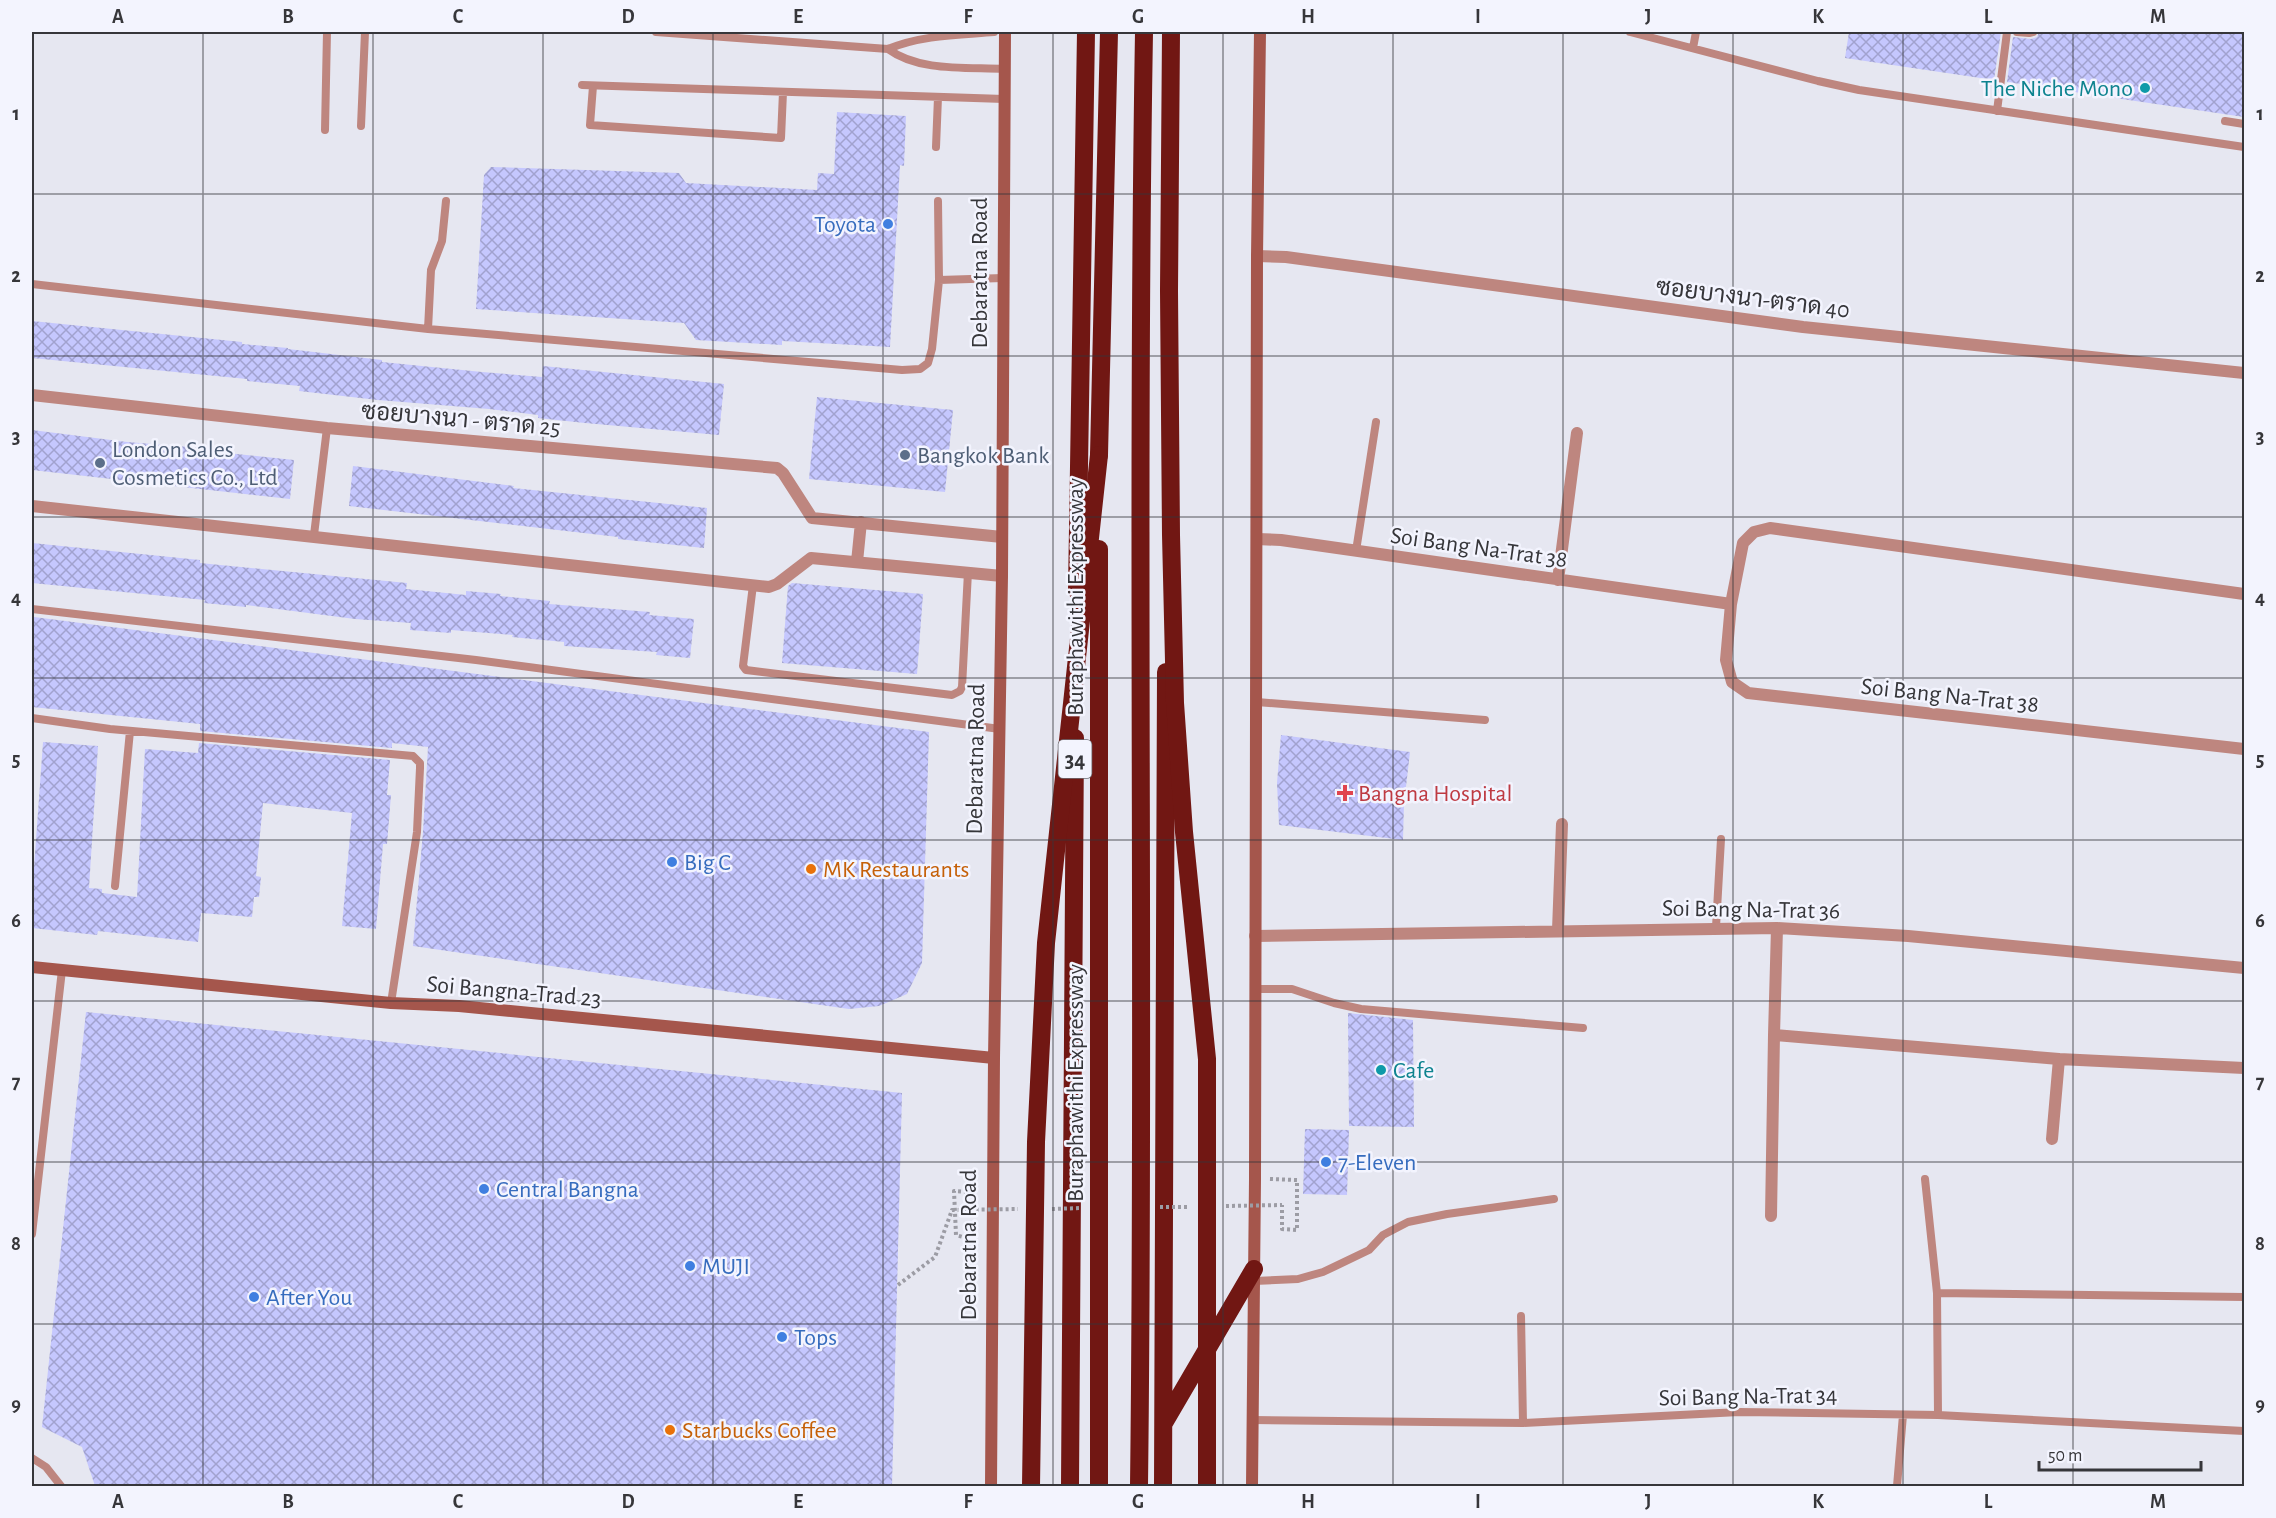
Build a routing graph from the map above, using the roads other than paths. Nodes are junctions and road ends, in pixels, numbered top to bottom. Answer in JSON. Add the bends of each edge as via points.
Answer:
{"nodes":[{"id":1,"x":327,"y":32,"type":"edge"},
{"id":2,"x":365,"y":32,"type":"edge"},
{"id":3,"x":656,"y":32,"type":"edge"},
{"id":4,"x":994,"y":32,"type":"edge"},
{"id":5,"x":1005,"y":32,"type":"edge"},
{"id":6,"x":1086,"y":32,"type":"edge"},
{"id":7,"x":1108,"y":32,"type":"edge"},
{"id":8,"x":1144,"y":32,"type":"edge"},
{"id":9,"x":1170,"y":32,"type":"edge"},
{"id":10,"x":1260,"y":32,"type":"edge"},
{"id":11,"x":1630,"y":32,"type":"edge"},
{"id":12,"x":1696,"y":32,"type":"edge"},
{"id":13,"x":2007,"y":32,"type":"edge"},
{"id":14,"x":2017,"y":32,"type":"edge"},
{"id":15,"x":2033,"y":32,"type":"edge"},
{"id":16,"x":1693,"y":48,"type":"junction"},
{"id":17,"x":888,"y":49,"type":"junction"},
{"id":18,"x":1004,"y":69,"type":"junction"},
{"id":19,"x":582,"y":86,"type":"dead end"},
{"id":20,"x":593,"y":86,"type":"junction"},
{"id":21,"x":783,"y":92,"type":"junction"},
{"id":22,"x":938,"y":97,"type":"junction"},
{"id":23,"x":1004,"y":99,"type":"junction"},
{"id":24,"x":1997,"y":111,"type":"junction"},
{"id":25,"x":2225,"y":121,"type":"dead end"},
{"id":26,"x":2244,"y":124,"type":"edge"},
{"id":27,"x":361,"y":126,"type":"dead end"},
{"id":28,"x":325,"y":130,"type":"dead end"},
{"id":29,"x":936,"y":147,"type":"dead end"},
{"id":30,"x":2244,"y":147,"type":"edge"},
{"id":31,"x":446,"y":201,"type":"dead end"},
{"id":32,"x":938,"y":201,"type":"dead end"},
{"id":33,"x":1257,"y":256,"type":"junction"},
{"id":34,"x":1003,"y":278,"type":"junction"},
{"id":35,"x":939,"y":280,"type":"junction"},
{"id":36,"x":32,"y":284,"type":"edge"},
{"id":37,"x":428,"y":329,"type":"junction"},
{"id":38,"x":2244,"y":373,"type":"edge"},
{"id":39,"x":32,"y":395,"type":"edge"},
{"id":40,"x":1376,"y":422,"type":"dead end"},
{"id":41,"x":327,"y":428,"type":"junction"},
{"id":42,"x":1577,"y":433,"type":"dead end"},
{"id":43,"x":1099,"y":454,"type":"junction"},
{"id":44,"x":32,"y":506,"type":"edge"},
{"id":45,"x":861,"y":522,"type":"junction"},
{"id":46,"x":314,"y":535,"type":"junction"},
{"id":47,"x":1002,"y":537,"type":"junction"},
{"id":48,"x":1257,"y":539,"type":"junction"},
{"id":49,"x":1356,"y":551,"type":"junction"},
{"id":50,"x":858,"y":562,"type":"junction"},
{"id":51,"x":968,"y":572,"type":"junction"},
{"id":52,"x":1002,"y":576,"type":"junction"},
{"id":53,"x":1558,"y":580,"type":"junction"},
{"id":54,"x":753,"y":585,"type":"junction"},
{"id":55,"x":2244,"y":594,"type":"edge"},
{"id":56,"x":1731,"y":604,"type":"junction"},
{"id":57,"x":32,"y":609,"type":"edge"},
{"id":58,"x":1257,"y":702,"type":"junction"},
{"id":59,"x":32,"y":718,"type":"edge"},
{"id":60,"x":1485,"y":720,"type":"dead end"},
{"id":61,"x":1000,"y":729,"type":"junction"},
{"id":62,"x":130,"y":731,"type":"junction"},
{"id":63,"x":2244,"y":748,"type":"edge"},
{"id":64,"x":1562,"y":824,"type":"dead end"},
{"id":65,"x":1721,"y":839,"type":"dead end"},
{"id":66,"x":115,"y":886,"type":"dead end"},
{"id":67,"x":1716,"y":927,"type":"junction"},
{"id":68,"x":1777,"y":928,"type":"junction"},
{"id":69,"x":1558,"y":930,"type":"junction"},
{"id":70,"x":1255,"y":936,"type":"junction"},
{"id":71,"x":32,"y":967,"type":"edge"},
{"id":72,"x":2244,"y":968,"type":"edge"},
{"id":73,"x":62,"y":970,"type":"junction"},
{"id":74,"x":1255,"y":989,"type":"junction"},
{"id":75,"x":391,"y":1003,"type":"junction"},
{"id":76,"x":1583,"y":1028,"type":"dead end"},
{"id":77,"x":1774,"y":1035,"type":"junction"},
{"id":78,"x":993,"y":1058,"type":"junction"},
{"id":79,"x":2060,"y":1059,"type":"junction"},
{"id":80,"x":2244,"y":1068,"type":"edge"},
{"id":81,"x":2052,"y":1139,"type":"dead end"},
{"id":82,"x":1925,"y":1179,"type":"dead end"},
{"id":83,"x":1554,"y":1199,"type":"dead end"},
{"id":84,"x":1771,"y":1216,"type":"dead end"},
{"id":85,"x":32,"y":1234,"type":"edge"},
{"id":86,"x":1254,"y":1275,"type":"junction"},
{"id":87,"x":1937,"y":1293,"type":"junction"},
{"id":88,"x":2244,"y":1297,"type":"edge"},
{"id":89,"x":1521,"y":1316,"type":"dead end"},
{"id":90,"x":1903,"y":1415,"type":"junction"},
{"id":91,"x":1938,"y":1415,"type":"junction"},
{"id":92,"x":1253,"y":1420,"type":"junction"},
{"id":93,"x":1164,"y":1423,"type":"junction"},
{"id":94,"x":1523,"y":1423,"type":"junction"},
{"id":95,"x":2244,"y":1431,"type":"edge"},
{"id":96,"x":32,"y":1458,"type":"edge"},
{"id":97,"x":61,"y":1486,"type":"edge"},
{"id":98,"x":991,"y":1486,"type":"edge"},
{"id":99,"x":1031,"y":1486,"type":"edge"},
{"id":100,"x":1070,"y":1486,"type":"edge"},
{"id":101,"x":1099,"y":1486,"type":"edge"},
{"id":102,"x":1139,"y":1486,"type":"edge"},
{"id":103,"x":1163,"y":1486,"type":"edge"},
{"id":104,"x":1207,"y":1486,"type":"edge"},
{"id":105,"x":1252,"y":1486,"type":"edge"},
{"id":106,"x":1897,"y":1486,"type":"edge"}],
"edges":[{"from":1,"to":28,"type":"lane"},
{"from":2,"to":27,"type":"lane"},
{"from":3,"to":17,"type":"lane"},
{"from":4,"to":17,"type":"lane","via":[[927,38]]},
{"from":5,"to":18,"type":"main road","name":"Debaratna Road"},
{"from":6,"to":100,"type":"highway","number":"34","via":[[1073,840]]},
{"from":7,"to":43,"type":"highway","name":"Buraphawithi Expressway"},
{"from":8,"to":102,"type":"highway","bridge":true,"via":[[1140,291]]},
{"from":9,"to":93,"type":"highway"},
{"from":9,"to":104,"type":"highway","bridge":true,"via":[[1173,631],[1184,832],[1207,1059]]},
{"from":10,"to":33,"type":"main road"},
{"from":11,"to":16,"type":"lane"},
{"from":12,"to":16,"type":"lane"},
{"from":13,"to":24,"type":"lane"},
{"from":14,"to":15,"type":"lane"},
{"from":16,"to":24,"type":"lane","via":[[1859,90]]},
{"from":17,"to":18,"type":"lane","via":[[897,56],[932,65]]},
{"from":18,"to":23,"type":"main road","name":"Debaratna Road"},
{"from":19,"to":20,"type":"lane"},
{"from":20,"to":21,"type":"lane"},
{"from":20,"to":21,"type":"lane","via":[[590,125],[781,138]]},
{"from":21,"to":22,"type":"lane"},
{"from":22,"to":23,"type":"lane"},
{"from":22,"to":29,"type":"lane"},
{"from":23,"to":34,"type":"main road","name":"Debaratna Road"},
{"from":24,"to":30,"type":"lane"},
{"from":25,"to":26,"type":"lane"},
{"from":31,"to":37,"type":"lane","via":[[442,241],[431,270]]},
{"from":32,"to":35,"type":"lane"},
{"from":33,"to":38,"type":"street","name":"ซอยบางนา-ตราด 40","via":[[1803,327]]},
{"from":33,"to":48,"type":"main road"},
{"from":34,"to":35,"type":"lane"},
{"from":34,"to":47,"type":"main road","name":"Debaratna Road"},
{"from":35,"to":37,"type":"lane","via":[[932,349],[928,363],[920,369]]},
{"from":36,"to":37,"type":"lane"},
{"from":39,"to":41,"type":"street","name":"ซอยบางนา - ตราด 25"},
{"from":40,"to":49,"type":"lane"},
{"from":41,"to":45,"type":"street","name":"ซอยบางนา - ตราด 25","via":[[777,468],[812,518]]},
{"from":41,"to":46,"type":"lane"},
{"from":42,"to":53,"type":"street"},
{"from":43,"to":99,"type":"highway","bridge":true,"via":[[1046,954],[1036,1142]]},
{"from":43,"to":101,"type":"highway","name":"Buraphawithi Expressway","bridge":true},
{"from":44,"to":46,"type":"street"},
{"from":45,"to":47,"type":"street"},
{"from":45,"to":50,"type":"street"},
{"from":46,"to":54,"type":"street"},
{"from":47,"to":52,"type":"main road","name":"Debaratna Road"},
{"from":48,"to":49,"type":"street","name":"Soi Bang Na-Trat 38"},
{"from":48,"to":58,"type":"main road"},
{"from":49,"to":53,"type":"street","name":"Soi Bang Na-Trat 38"},
{"from":50,"to":51,"type":"street"},
{"from":50,"to":54,"type":"street","via":[[811,558],[773,586]]},
{"from":51,"to":52,"type":"street"},
{"from":51,"to":54,"type":"lane","via":[[962,687],[952,694],[746,670],[743,666]]},
{"from":52,"to":61,"type":"main road","name":"Debaratna Road"},
{"from":53,"to":56,"type":"street","name":"Soi Bang Na-Trat 38"},
{"from":55,"to":56,"type":"street","name":"Soi Bang Na-Trat 38","via":[[1770,528],[1754,532],[1743,543]]},
{"from":56,"to":63,"type":"street","name":"Soi Bang Na-Trat 38","via":[[1726,660],[1732,682],[1748,693]]},
{"from":57,"to":61,"type":"lane","via":[[476,660]]},
{"from":58,"to":60,"type":"lane"},
{"from":58,"to":70,"type":"main road"},
{"from":59,"to":62,"type":"lane"},
{"from":61,"to":78,"type":"main road","name":"Debaratna Road"},
{"from":62,"to":66,"type":"lane"},
{"from":62,"to":75,"type":"lane","via":[[417,759],[417,832]]},
{"from":64,"to":69,"type":"street"},
{"from":65,"to":67,"type":"lane"},
{"from":67,"to":68,"type":"street","name":"Soi Bang Na-Trat 36"},
{"from":67,"to":69,"type":"street","name":"Soi Bang Na-Trat 36"},
{"from":68,"to":72,"type":"street","name":"Soi Bang Na-Trat 36","via":[[1908,936]]},
{"from":68,"to":77,"type":"street"},
{"from":69,"to":70,"type":"street","name":"Soi Bang Na-Trat 36"},
{"from":70,"to":74,"type":"main road"},
{"from":71,"to":73,"type":"main road","name":"Soi Bangna-Trad 23"},
{"from":73,"to":75,"type":"main road","name":"Soi Bangna-Trad 23"},
{"from":73,"to":85,"type":"lane"},
{"from":74,"to":76,"type":"lane","via":[[1292,989],[1361,1009]]},
{"from":74,"to":86,"type":"main road"},
{"from":75,"to":78,"type":"main road","name":"Soi Bangna-Trad 23","via":[[459,1006]]},
{"from":77,"to":79,"type":"street"},
{"from":77,"to":84,"type":"street"},
{"from":78,"to":98,"type":"main road","name":"Debaratna Road"},
{"from":79,"to":80,"type":"street"},
{"from":79,"to":81,"type":"street"},
{"from":82,"to":87,"type":"lane"},
{"from":83,"to":86,"type":"lane","via":[[1408,1222],[1383,1235],[1369,1250],[1298,1279]]},
{"from":86,"to":92,"type":"main road"},
{"from":86,"to":93,"type":"highway"},
{"from":87,"to":88,"type":"lane"},
{"from":87,"to":91,"type":"lane"},
{"from":89,"to":94,"type":"lane"},
{"from":90,"to":91,"type":"lane","name":"Soi Bang Na-Trat 34"},
{"from":90,"to":94,"type":"lane","name":"Soi Bang Na-Trat 34","via":[[1739,1412]]},
{"from":90,"to":106,"type":"lane"},
{"from":91,"to":95,"type":"lane","name":"Soi Bang Na-Trat 34"},
{"from":92,"to":94,"type":"lane","name":"Soi Bang Na-Trat 34"},
{"from":92,"to":105,"type":"main road"},
{"from":93,"to":103,"type":"highway"},
{"from":96,"to":97,"type":"lane","via":[[46,1467]]}]}
